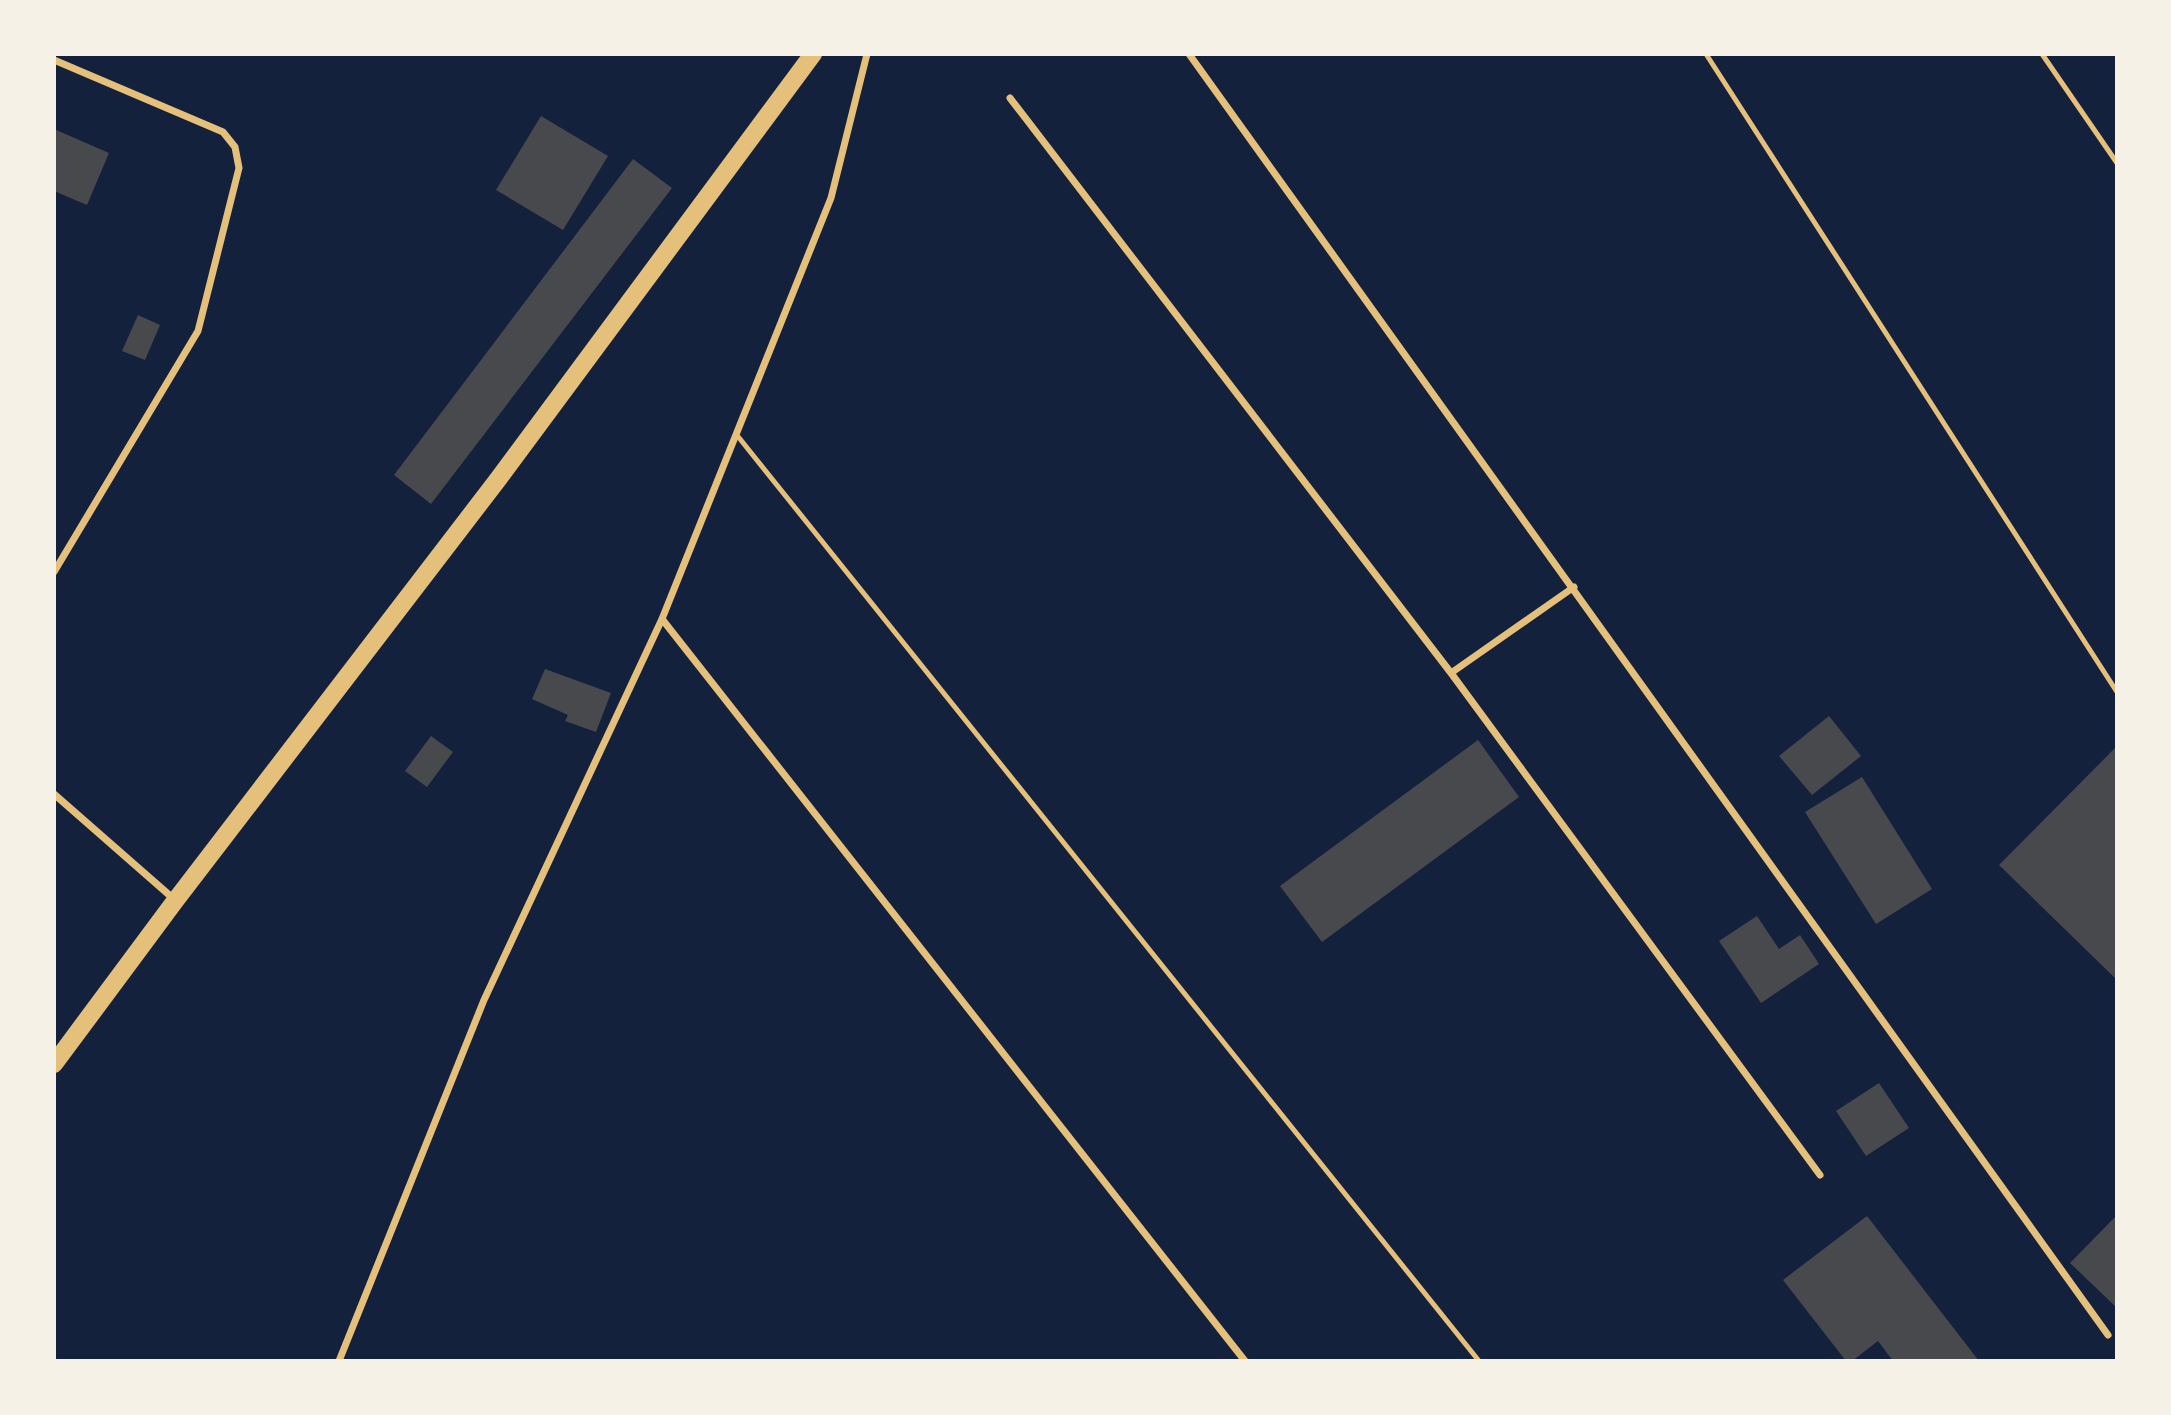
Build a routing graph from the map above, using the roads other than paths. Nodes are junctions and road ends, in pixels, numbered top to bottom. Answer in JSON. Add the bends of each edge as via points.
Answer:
{"nodes":[{"id":1,"x":813,"y":54,"type":"edge"},
{"id":2,"x":867,"y":54,"type":"edge"},
{"id":3,"x":1189,"y":54,"type":"edge"},
{"id":4,"x":1706,"y":54,"type":"edge"},
{"id":5,"x":2042,"y":54,"type":"edge"},
{"id":6,"x":54,"y":60,"type":"edge"},
{"id":7,"x":1010,"y":98,"type":"dead end"},
{"id":8,"x":2117,"y":163,"type":"edge"},
{"id":9,"x":736,"y":434,"type":"junction"},
{"id":10,"x":54,"y":572,"type":"edge"},
{"id":11,"x":1574,"y":587,"type":"junction"},
{"id":12,"x":662,"y":619,"type":"junction"},
{"id":13,"x":1451,"y":673,"type":"junction"},
{"id":14,"x":2117,"y":692,"type":"edge"},
{"id":15,"x":54,"y":794,"type":"edge"},
{"id":16,"x":175,"y":901,"type":"junction"},
{"id":17,"x":54,"y":1065,"type":"edge"},
{"id":18,"x":1820,"y":1175,"type":"dead end"},
{"id":19,"x":2108,"y":1335,"type":"dead end"},
{"id":20,"x":1243,"y":1360,"type":"edge"},
{"id":21,"x":339,"y":1361,"type":"edge"},
{"id":22,"x":1479,"y":1361,"type":"edge"}],
"edges":[{"from":1,"to":16,"type":"main road","via":[[499,478]]},
{"from":2,"to":9,"type":"street","via":[[831,198]]},
{"from":3,"to":11,"type":"street"},
{"from":4,"to":14,"type":"lane"},
{"from":5,"to":8,"type":"lane"},
{"from":6,"to":10,"type":"street","via":[[223,132],[235,147],[239,169],[198,331]]},
{"from":7,"to":13,"type":"street"},
{"from":9,"to":12,"type":"street"},
{"from":9,"to":22,"type":"lane"},
{"from":11,"to":13,"type":"street"},
{"from":11,"to":19,"type":"street"},
{"from":12,"to":20,"type":"street"},
{"from":12,"to":21,"type":"street","via":[[484,1000]]},
{"from":13,"to":18,"type":"street"},
{"from":15,"to":16,"type":"street"},
{"from":16,"to":17,"type":"main road"}]}
